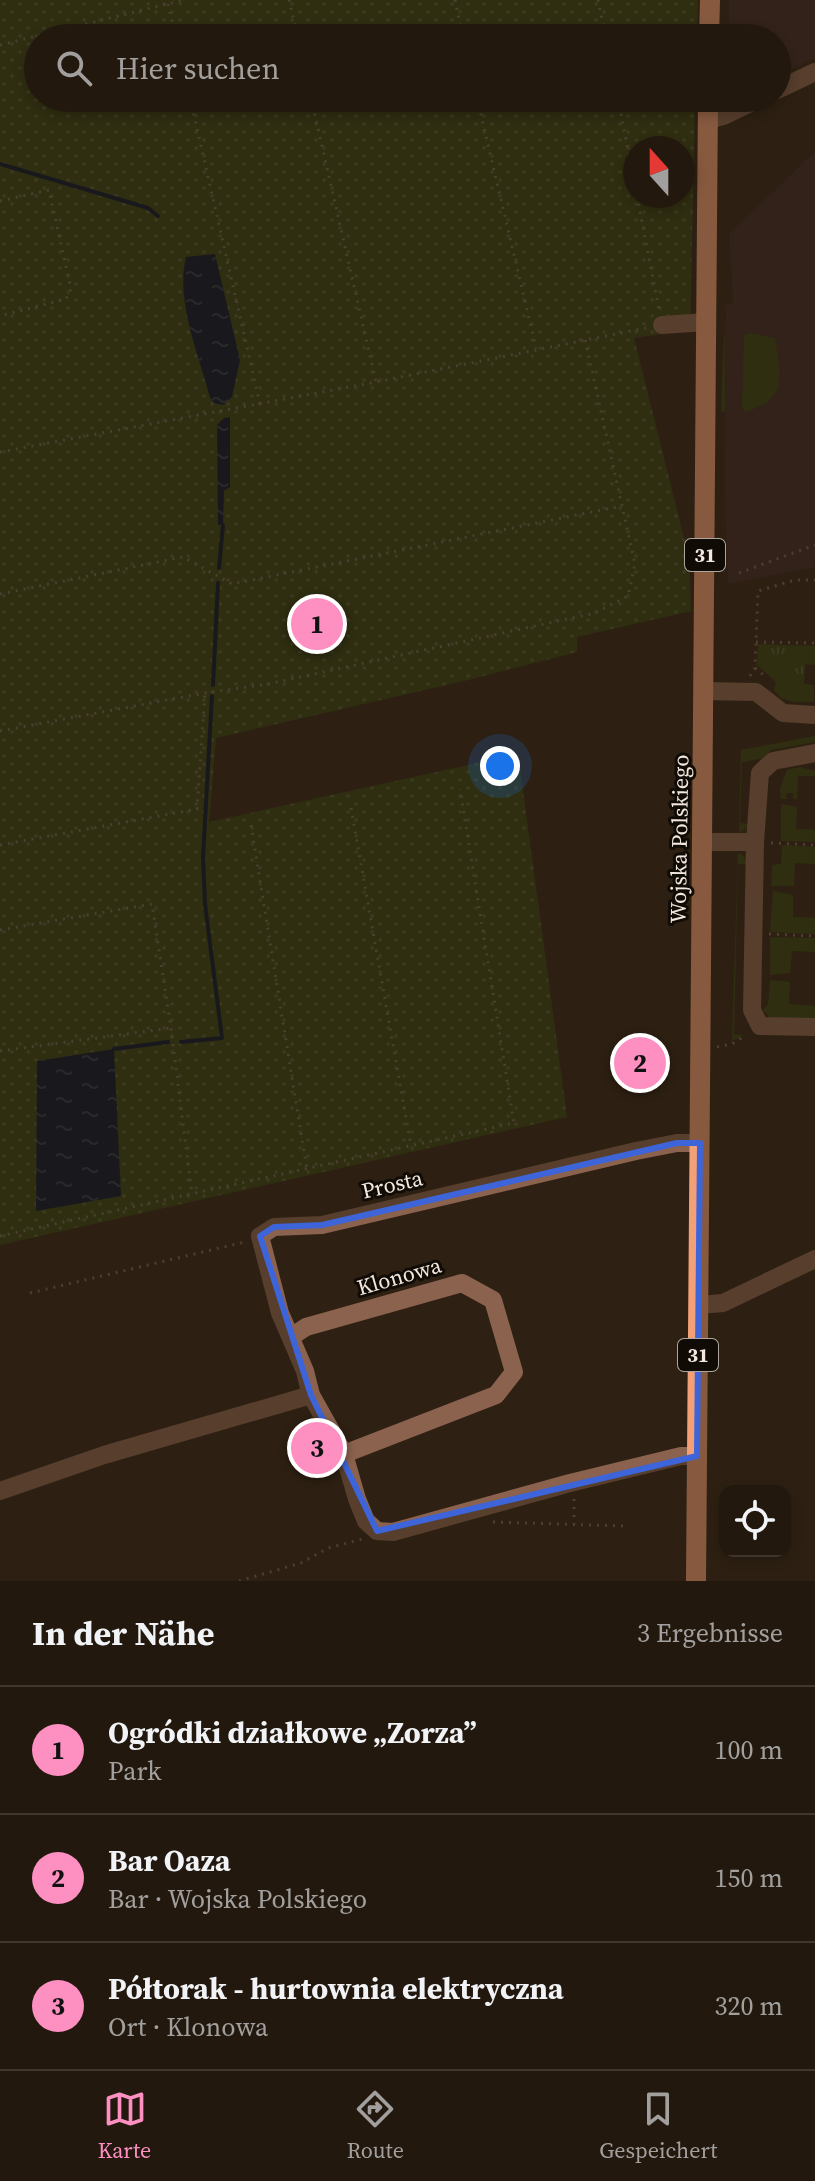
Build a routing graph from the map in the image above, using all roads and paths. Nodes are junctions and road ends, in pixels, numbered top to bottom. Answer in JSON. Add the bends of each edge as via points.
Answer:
{"nodes":[{"id":1,"x":184,"y":0,"type":"edge"},
{"id":2,"x":289,"y":0,"type":"edge"},
{"id":3,"x":455,"y":0,"type":"edge"},
{"id":4,"x":598,"y":0,"type":"edge"},
{"id":5,"x":710,"y":0,"type":"edge"},
{"id":6,"x":168,"y":4,"type":"junction"},
{"id":7,"x":86,"y":24,"type":"edge"},
{"id":8,"x":173,"y":24,"type":"edge"},
{"id":9,"x":295,"y":24,"type":"edge"},
{"id":10,"x":460,"y":24,"type":"edge"},
{"id":11,"x":603,"y":24,"type":"edge"},
{"id":12,"x":709,"y":24,"type":"edge"},
{"id":13,"x":24,"y":39,"type":"edge"},
{"id":14,"x":0,"y":45,"type":"edge"},
{"id":15,"x":815,"y":72,"type":"edge"},
{"id":16,"x":791,"y":83,"type":"edge"},
{"id":17,"x":193,"y":112,"type":"edge"},
{"id":18,"x":314,"y":112,"type":"edge"},
{"id":19,"x":480,"y":112,"type":"edge"},
{"id":20,"x":621,"y":112,"type":"edge"},
{"id":21,"x":708,"y":112,"type":"edge"},
{"id":22,"x":731,"y":112,"type":"edge"},
{"id":23,"x":708,"y":120,"type":"junction"},
{"id":24,"x":625,"y":136,"type":"edge"},
{"id":25,"x":0,"y":201,"type":"edge"},
{"id":26,"x":639,"y":208,"type":"edge"},
{"id":27,"x":0,"y":316,"type":"edge"},
{"id":28,"x":707,"y":322,"type":"junction"},
{"id":29,"x":662,"y":325,"type":"junction"},
{"id":30,"x":585,"y":339,"type":"junction"},
{"id":31,"x":536,"y":348,"type":"junction"},
{"id":32,"x":376,"y":382,"type":"junction"},
{"id":33,"x":260,"y":404,"type":"junction"},
{"id":34,"x":0,"y":452,"type":"edge"},
{"id":35,"x":623,"y":506,"type":"junction"},
{"id":36,"x":815,"y":545,"type":"edge"},
{"id":37,"x":739,"y":573,"type":"dead end"},
{"id":38,"x":815,"y":580,"type":"edge"},
{"id":39,"x":0,"y":594,"type":"edge"},
{"id":40,"x":756,"y":642,"type":"junction"},
{"id":41,"x":815,"y":643,"type":"edge"},
{"id":42,"x":704,"y":691,"type":"junction"},
{"id":43,"x":745,"y":691,"type":"junction"},
{"id":44,"x":205,"y":693,"type":"junction"},
{"id":45,"x":815,"y":715,"type":"edge"},
{"id":46,"x":0,"y":731,"type":"edge"},
{"id":47,"x":815,"y":753,"type":"edge"},
{"id":48,"x":460,"y":789,"type":"dead end"},
{"id":49,"x":351,"y":808,"type":"dead end"},
{"id":50,"x":251,"y":825,"type":"dead end"},
{"id":51,"x":702,"y":842,"type":"junction"},
{"id":52,"x":755,"y":842,"type":"junction"},
{"id":53,"x":0,"y":845,"type":"edge"},
{"id":54,"x":815,"y":845,"type":"edge"},
{"id":55,"x":0,"y":930,"type":"edge"},
{"id":56,"x":753,"y":934,"type":"junction"},
{"id":57,"x":815,"y":936,"type":"edge"},
{"id":58,"x":760,"y":1026,"type":"junction"},
{"id":59,"x":815,"y":1027,"type":"edge"},
{"id":60,"x":171,"y":1028,"type":"junction"},
{"id":61,"x":714,"y":1047,"type":"dead end"},
{"id":62,"x":0,"y":1051,"type":"edge"},
{"id":63,"x":700,"y":1143,"type":"junction"},
{"id":64,"x":411,"y":1146,"type":"junction"},
{"id":65,"x":307,"y":1170,"type":"junction"},
{"id":66,"x":192,"y":1195,"type":"junction"},
{"id":67,"x":0,"y":1236,"type":"edge"},
{"id":68,"x":260,"y":1236,"type":"junction"},
{"id":69,"x":815,"y":1259,"type":"edge"},
{"id":70,"x":30,"y":1293,"type":"dead end"},
{"id":71,"x":699,"y":1305,"type":"junction"},
{"id":72,"x":291,"y":1337,"type":"junction"},
{"id":73,"x":311,"y":1395,"type":"junction"},
{"id":74,"x":344,"y":1454,"type":"junction"},
{"id":75,"x":697,"y":1456,"type":"junction"},
{"id":76,"x":570,"y":1483,"type":"junction"},
{"id":77,"x":0,"y":1491,"type":"edge"},
{"id":78,"x":464,"y":1512,"type":"junction"},
{"id":79,"x":574,"y":1524,"type":"junction"},
{"id":80,"x":626,"y":1526,"type":"dead end"},
{"id":81,"x":377,"y":1531,"type":"junction"},
{"id":82,"x":239,"y":1581,"type":"edge"},
{"id":83,"x":696,"y":1581,"type":"edge"}],
"edges":[{"from":1,"to":6,"type":"path"},
{"from":2,"to":9,"type":"path"},
{"from":3,"to":10,"type":"path"},
{"from":4,"to":11,"type":"path"},
{"from":5,"to":12,"type":"main road"},
{"from":6,"to":7,"type":"path"},
{"from":6,"to":8,"type":"path"},
{"from":13,"to":14,"type":"path"},
{"from":15,"to":16,"type":"street"},
{"from":17,"to":33,"type":"path"},
{"from":18,"to":32,"type":"path"},
{"from":19,"to":31,"type":"path"},
{"from":20,"to":24,"type":"path"},
{"from":21,"to":23,"type":"main road","name":"Wojska Polskiego","number":"31"},
{"from":22,"to":23,"type":"street"},
{"from":23,"to":28,"type":"main road","name":"Wojska Polskiego","number":"31"},
{"from":25,"to":27,"type":"path","via":[[49,190],[71,289],[66,299]]},
{"from":26,"to":29,"type":"path"},
{"from":28,"to":29,"type":"street"},
{"from":28,"to":42,"type":"main road","name":"Wojska Polskiego","number":"31"},
{"from":29,"to":30,"type":"path"},
{"from":30,"to":31,"type":"path"},
{"from":30,"to":35,"type":"path"},
{"from":31,"to":32,"type":"path"},
{"from":32,"to":33,"type":"path"},
{"from":33,"to":34,"type":"path"},
{"from":35,"to":39,"type":"path","via":[[232,584],[183,557]]},
{"from":35,"to":44,"type":"path","via":[[635,564],[628,596],[595,613]]},
{"from":36,"to":37,"type":"path"},
{"from":38,"to":40,"type":"path","via":[[758,591]]},
{"from":40,"to":41,"type":"path"},
{"from":40,"to":43,"type":"path","via":[[755,668]]},
{"from":42,"to":43,"type":"street"},
{"from":42,"to":51,"type":"main road","name":"Wojska Polskiego","number":"31"},
{"from":43,"to":45,"type":"street","via":[[756,692],[783,713]]},
{"from":44,"to":46,"type":"path"},
{"from":44,"to":53,"type":"path","via":[[197,809]]},
{"from":47,"to":52,"type":"street","via":[[773,761],[760,773]]},
{"from":48,"to":64,"type":"path","via":[[514,1123]]},
{"from":49,"to":64,"type":"path"},
{"from":50,"to":65,"type":"path"},
{"from":51,"to":52,"type":"street"},
{"from":51,"to":63,"type":"main road","name":"Wojska Polskiego","number":"31"},
{"from":52,"to":54,"type":"path"},
{"from":52,"to":56,"type":"street"},
{"from":55,"to":60,"type":"path","via":[[152,904]]},
{"from":56,"to":57,"type":"path"},
{"from":56,"to":58,"type":"street","via":[[752,1010]]},
{"from":58,"to":59,"type":"street"},
{"from":58,"to":61,"type":"path","via":[[732,1044]]},
{"from":60,"to":62,"type":"path"},
{"from":60,"to":66,"type":"path"},
{"from":63,"to":68,"type":"street","name":"Prosta","via":[[649,1148],[322,1225],[274,1227]]},
{"from":63,"to":71,"type":"main road","name":"Wojska Polskiego","number":"31"},
{"from":64,"to":65,"type":"path"},
{"from":65,"to":66,"type":"path"},
{"from":66,"to":67,"type":"path"},
{"from":68,"to":70,"type":"path"},
{"from":68,"to":72,"type":"street"},
{"from":69,"to":71,"type":"street","via":[[723,1303]]},
{"from":71,"to":75,"type":"main road","name":"Wojska Polskiego","number":"31"},
{"from":72,"to":73,"type":"street"},
{"from":72,"to":74,"type":"street","name":"Klonowa","via":[[306,1327],[462,1283],[493,1300],[514,1372],[496,1395]]},
{"from":73,"to":74,"type":"street"},
{"from":73,"to":77,"type":"street"},
{"from":74,"to":81,"type":"street","via":[[366,1521]]},
{"from":75,"to":76,"type":"street"},
{"from":75,"to":83,"type":"main road","name":"Wojska Polskiego","number":"31"},
{"from":76,"to":78,"type":"street"},
{"from":76,"to":79,"type":"path"},
{"from":78,"to":79,"type":"path","via":[[484,1521]]},
{"from":78,"to":81,"type":"street","via":[[393,1532]]},
{"from":79,"to":80,"type":"path"},
{"from":81,"to":82,"type":"path","via":[[301,1563]]}]}
